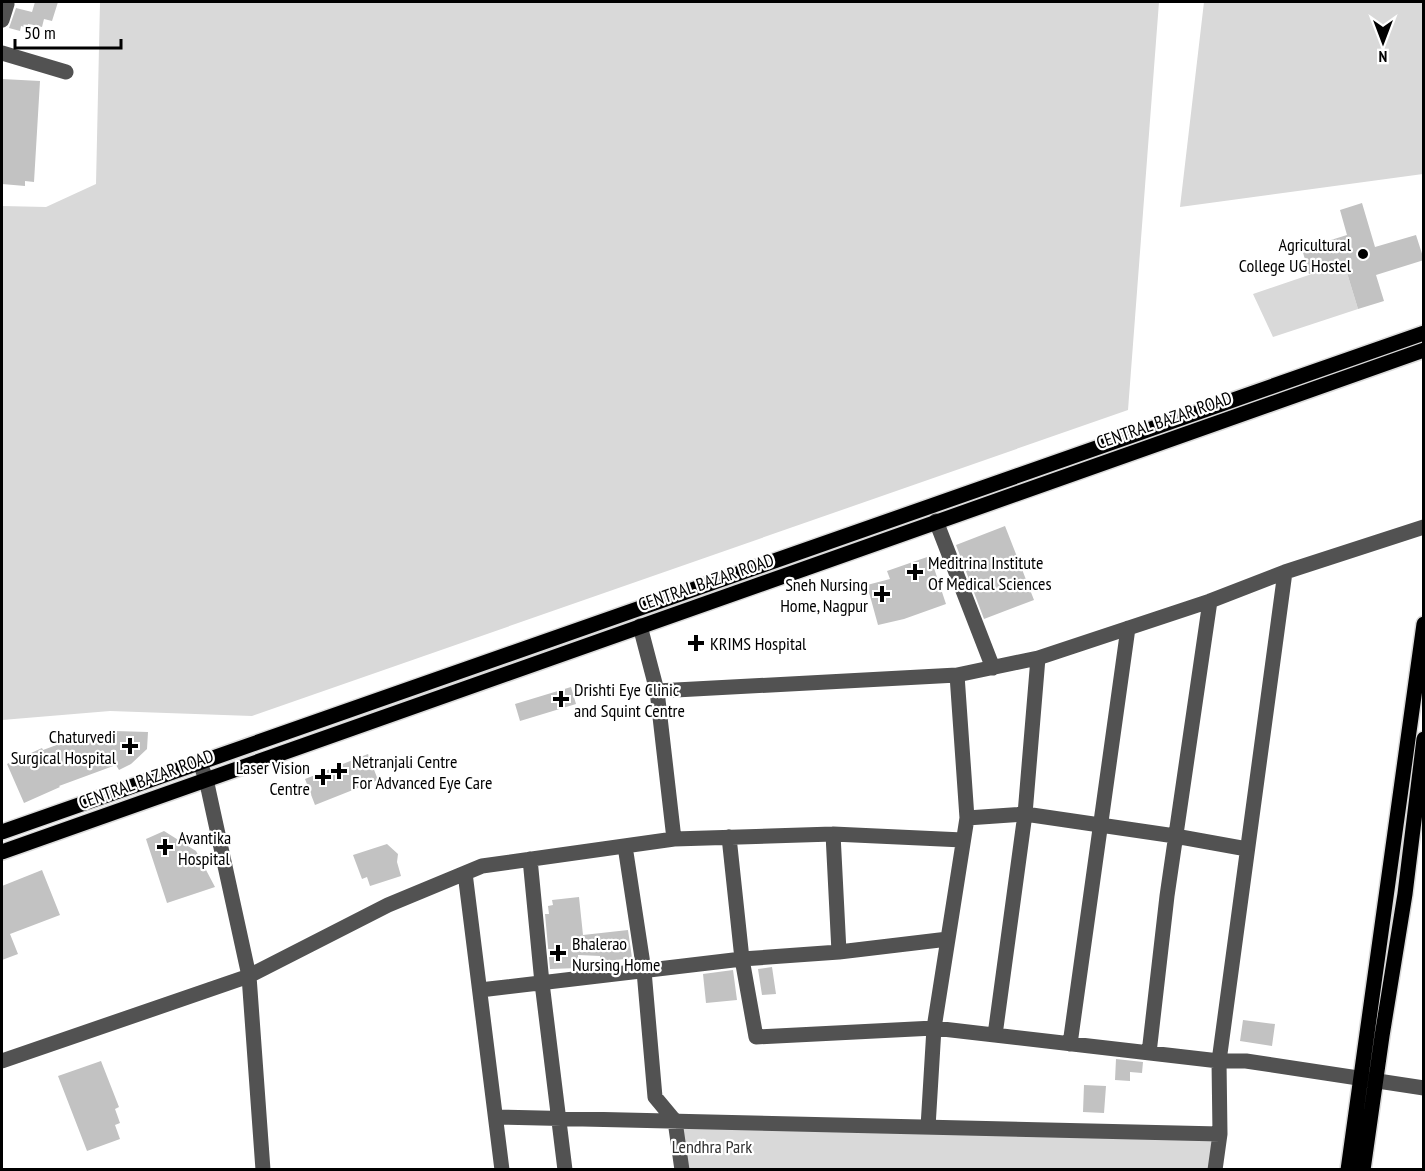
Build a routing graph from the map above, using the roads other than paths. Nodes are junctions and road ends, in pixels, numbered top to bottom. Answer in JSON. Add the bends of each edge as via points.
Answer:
{"nodes":[{"id":1,"x":7,"y":4,"type":"dead end"},
{"id":2,"x":2,"y":20,"type":"edge"},
{"id":3,"x":2,"y":53,"type":"edge"},
{"id":4,"x":66,"y":72,"type":"dead end"},
{"id":5,"x":1424,"y":333,"type":"edge"},
{"id":6,"x":1424,"y":350,"type":"edge"},
{"id":7,"x":936,"y":521,"type":"junction"},
{"id":8,"x":1424,"y":527,"type":"edge"},
{"id":9,"x":1285,"y":572,"type":"junction"},
{"id":10,"x":1210,"y":601,"type":"junction"},
{"id":11,"x":1424,"y":624,"type":"edge"},
{"id":12,"x":640,"y":626,"type":"junction"},
{"id":13,"x":1128,"y":628,"type":"junction"},
{"id":14,"x":1038,"y":658,"type":"junction"},
{"id":15,"x":993,"y":668,"type":"junction"},
{"id":16,"x":957,"y":675,"type":"junction"},
{"id":17,"x":657,"y":691,"type":"junction"},
{"id":18,"x":1424,"y":739,"type":"edge"},
{"id":19,"x":200,"y":764,"type":"junction"},
{"id":20,"x":206,"y":778,"type":"junction"},
{"id":21,"x":1025,"y":814,"type":"junction"},
{"id":22,"x":967,"y":818,"type":"junction"},
{"id":23,"x":1101,"y":825,"type":"junction"},
{"id":24,"x":2,"y":832,"type":"edge"},
{"id":25,"x":833,"y":834,"type":"junction"},
{"id":26,"x":1175,"y":836,"type":"junction"},
{"id":27,"x":729,"y":837,"type":"junction"},
{"id":28,"x":674,"y":839,"type":"junction"},
{"id":29,"x":963,"y":840,"type":"junction"},
{"id":30,"x":625,"y":846,"type":"junction"},
{"id":31,"x":1248,"y":849,"type":"junction"},
{"id":32,"x":2,"y":852,"type":"edge"},
{"id":33,"x":530,"y":859,"type":"junction"},
{"id":34,"x":465,"y":873,"type":"junction"},
{"id":35,"x":948,"y":939,"type":"junction"},
{"id":36,"x":839,"y":952,"type":"junction"},
{"id":37,"x":742,"y":959,"type":"junction"},
{"id":38,"x":644,"y":971,"type":"junction"},
{"id":39,"x":249,"y":976,"type":"junction"},
{"id":40,"x":542,"y":983,"type":"junction"},
{"id":41,"x":480,"y":990,"type":"junction"},
{"id":42,"x":934,"y":1028,"type":"junction"},
{"id":43,"x":995,"y":1035,"type":"junction"},
{"id":44,"x":1070,"y":1044,"type":"junction"},
{"id":45,"x":1149,"y":1053,"type":"junction"},
{"id":46,"x":2,"y":1061,"type":"edge"},
{"id":47,"x":1219,"y":1061,"type":"junction"},
{"id":48,"x":1368,"y":1079,"type":"junction"},
{"id":49,"x":1424,"y":1088,"type":"edge"},
{"id":50,"x":496,"y":1117,"type":"junction"},
{"id":51,"x":560,"y":1119,"type":"junction"},
{"id":52,"x":675,"y":1121,"type":"junction"},
{"id":53,"x":928,"y":1127,"type":"junction"},
{"id":54,"x":1220,"y":1134,"type":"junction"},
{"id":55,"x":263,"y":1170,"type":"edge"},
{"id":56,"x":501,"y":1170,"type":"edge"},
{"id":57,"x":566,"y":1170,"type":"edge"},
{"id":58,"x":682,"y":1170,"type":"edge"},
{"id":59,"x":1215,"y":1170,"type":"edge"},
{"id":60,"x":1348,"y":1170,"type":"edge"},
{"id":61,"x":1363,"y":1170,"type":"edge"}],
"edges":[{"from":1,"to":2,"type":"street"},
{"from":3,"to":4,"type":"street"},
{"from":5,"to":19,"type":"main road","name":"CENTRAL BAZAR ROAD"},
{"from":6,"to":7,"type":"main road","name":"CENTRAL BAZAR ROAD"},
{"from":7,"to":12,"type":"main road","name":"CENTRAL BAZAR ROAD"},
{"from":7,"to":15,"type":"street"},
{"from":8,"to":9,"type":"street"},
{"from":9,"to":10,"type":"street"},
{"from":9,"to":31,"type":"street"},
{"from":10,"to":13,"type":"street"},
{"from":10,"to":26,"type":"street"},
{"from":11,"to":48,"type":"main road"},
{"from":12,"to":17,"type":"street"},
{"from":12,"to":20,"type":"main road","name":"CENTRAL BAZAR ROAD"},
{"from":13,"to":14,"type":"street"},
{"from":13,"to":23,"type":"street"},
{"from":14,"to":15,"type":"street"},
{"from":14,"to":21,"type":"street"},
{"from":15,"to":16,"type":"street"},
{"from":16,"to":17,"type":"street"},
{"from":16,"to":22,"type":"street"},
{"from":17,"to":28,"type":"street"},
{"from":18,"to":48,"type":"main road","via":[[1406,894]]},
{"from":19,"to":20,"type":"street"},
{"from":19,"to":24,"type":"main road","name":"CENTRAL BAZAR ROAD"},
{"from":20,"to":32,"type":"main road","name":"CENTRAL BAZAR ROAD"},
{"from":20,"to":39,"type":"street"},
{"from":21,"to":22,"type":"street"},
{"from":21,"to":23,"type":"street"},
{"from":21,"to":43,"type":"street"},
{"from":22,"to":29,"type":"street"},
{"from":23,"to":26,"type":"street"},
{"from":23,"to":44,"type":"street"},
{"from":25,"to":27,"type":"street"},
{"from":25,"to":29,"type":"street"},
{"from":25,"to":36,"type":"street"},
{"from":26,"to":31,"type":"street"},
{"from":26,"to":45,"type":"street"},
{"from":27,"to":28,"type":"street"},
{"from":27,"to":37,"type":"street"},
{"from":28,"to":30,"type":"street"},
{"from":29,"to":35,"type":"street"},
{"from":30,"to":33,"type":"street"},
{"from":30,"to":38,"type":"street"},
{"from":31,"to":47,"type":"street"},
{"from":33,"to":34,"type":"street","via":[[482,866]]},
{"from":33,"to":40,"type":"street"},
{"from":34,"to":39,"type":"street","via":[[388,905]]},
{"from":34,"to":41,"type":"street"},
{"from":35,"to":36,"type":"street"},
{"from":35,"to":42,"type":"street"},
{"from":36,"to":37,"type":"street"},
{"from":37,"to":38,"type":"street"},
{"from":37,"to":42,"type":"street","via":[[756,1037]]},
{"from":38,"to":40,"type":"street"},
{"from":38,"to":52,"type":"street","via":[[656,1097]]},
{"from":39,"to":46,"type":"street"},
{"from":39,"to":55,"type":"street"},
{"from":40,"to":41,"type":"street"},
{"from":40,"to":51,"type":"street"},
{"from":41,"to":50,"type":"street"},
{"from":42,"to":43,"type":"street"},
{"from":42,"to":53,"type":"street"},
{"from":43,"to":44,"type":"street"},
{"from":44,"to":45,"type":"street"},
{"from":45,"to":47,"type":"street"},
{"from":47,"to":48,"type":"street","via":[[1245,1061]]},
{"from":47,"to":54,"type":"street"},
{"from":48,"to":49,"type":"street"},
{"from":48,"to":60,"type":"main road"},
{"from":48,"to":61,"type":"main road"},
{"from":50,"to":51,"type":"street"},
{"from":50,"to":56,"type":"street"},
{"from":51,"to":52,"type":"street"},
{"from":51,"to":57,"type":"street"},
{"from":52,"to":53,"type":"street"},
{"from":52,"to":58,"type":"street"},
{"from":53,"to":54,"type":"street"},
{"from":54,"to":59,"type":"street"}]}
